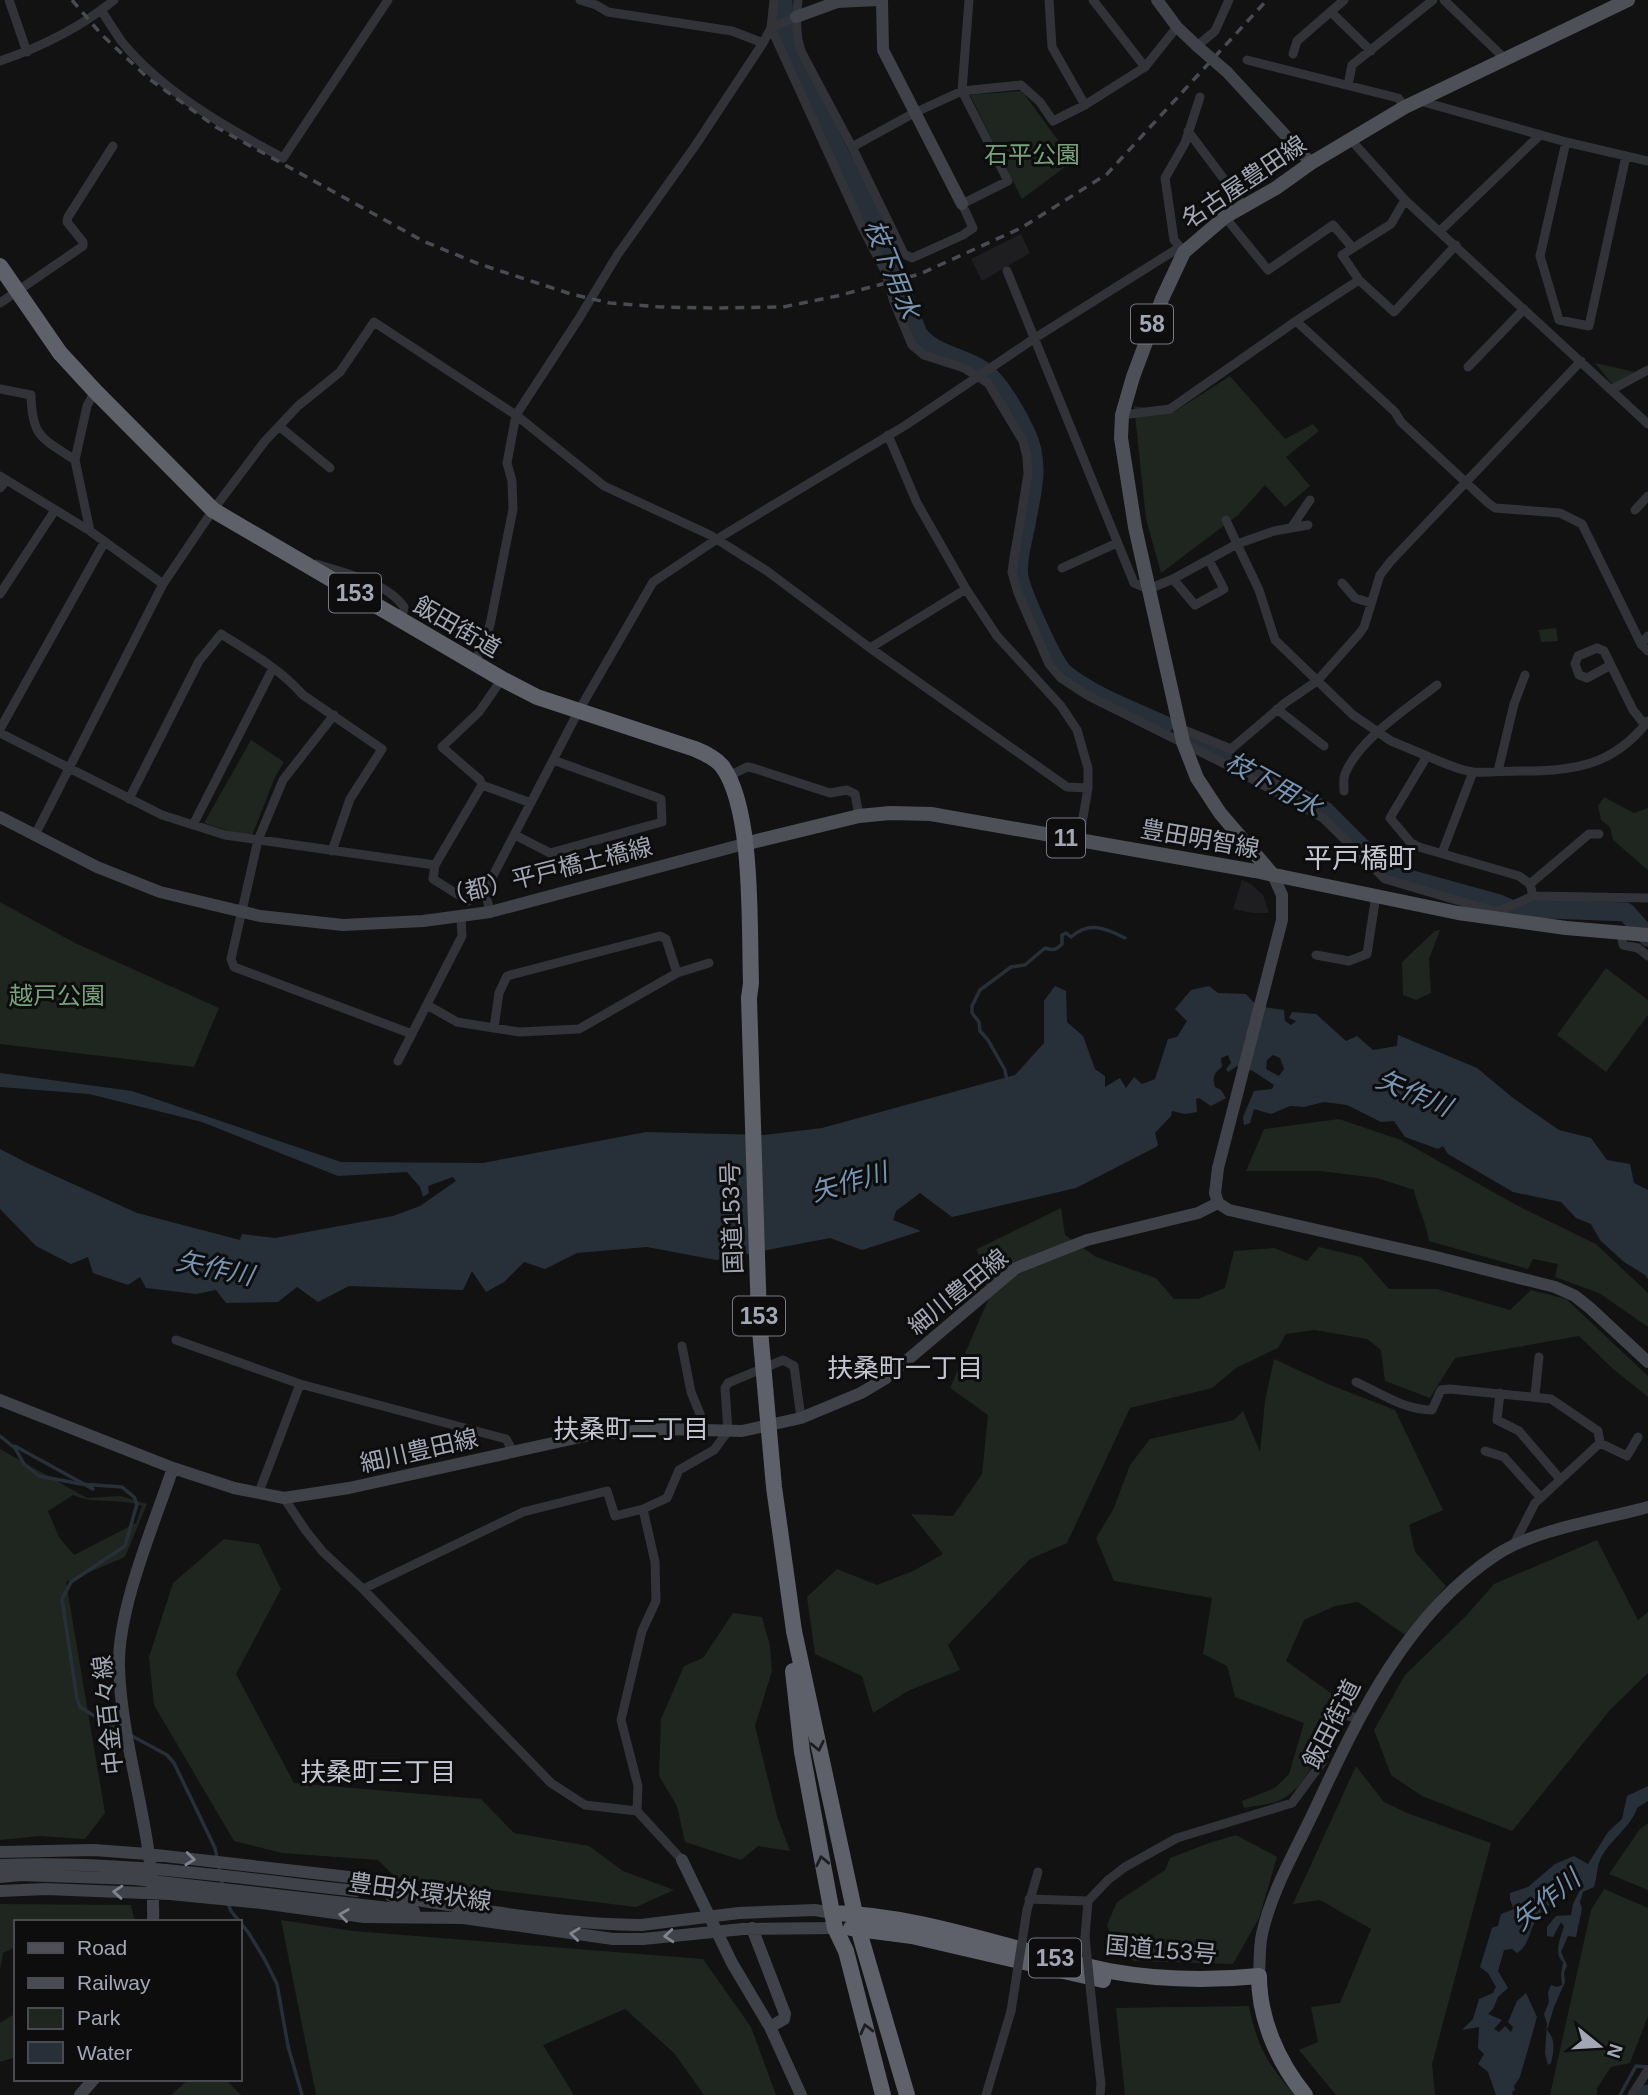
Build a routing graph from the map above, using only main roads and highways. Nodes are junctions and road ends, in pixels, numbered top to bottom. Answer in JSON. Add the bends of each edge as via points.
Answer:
{"nodes":[{"id":1,"x":1628,"y":0,"type":"edge"},
{"id":2,"x":2,"y":274,"type":"edge"},
{"id":3,"x":744,"y":844,"type":"junction"},
{"id":4,"x":1273,"y":875,"type":"junction"},
{"id":5,"x":1648,"y":936,"type":"edge"},
{"id":6,"x":794,"y":1631,"type":"junction"},
{"id":7,"x":833,"y":1921,"type":"junction"},
{"id":8,"x":856,"y":1921,"type":"junction"},
{"id":9,"x":1259,"y":1982,"type":"joint"},
{"id":10,"x":883,"y":2095,"type":"edge"},
{"id":11,"x":907,"y":2095,"type":"edge"},
{"id":12,"x":1305,"y":2095,"type":"edge"}],
"edges":[{"from":1,"to":4,"type":"main road","name":"名古屋豊田線","number":"58","via":[[1405,107],[1225,217],[1182,249],[1122,415],[1124,466],[1181,735],[1197,778]]},
{"from":2,"to":3,"type":"highway","name":"飯田街道","number":"153","via":[[95,391],[213,510],[537,697],[703,752],[722,766],[737,799]]},
{"from":3,"to":4,"type":"main road","name":"豊田明智線","number":"11","via":[[859,816],[931,814]]},
{"from":3,"to":6,"type":"highway","name":"国道153号","number":"153","bridge":true,"via":[[759,1319]]},
{"from":4,"to":5,"type":"main road","name":"豊田明智線","number":"11","via":[[1443,911],[1498,914]]},
{"from":7,"to":6,"type":"highway","name":"国道153号","number":"153","one_way":true,"via":[[802,1752]]},
{"from":6,"to":8,"type":"highway","name":"国道153号","number":"153","one_way":true},
{"from":7,"to":8,"type":"highway","name":"国道153号","number":"153"},
{"from":10,"to":7,"type":"highway","name":"国道153号","number":"153","one_way":true,"via":[[846,1951]]},
{"from":8,"to":9,"type":"highway","name":"国道153号","number":"153","via":[[1117,1983],[1172,1988]]},
{"from":8,"to":11,"type":"highway","name":"国道153号","number":"153"},
{"from":9,"to":12,"type":"highway","name":"飯田街道","via":[[1272,2042]]}]}
